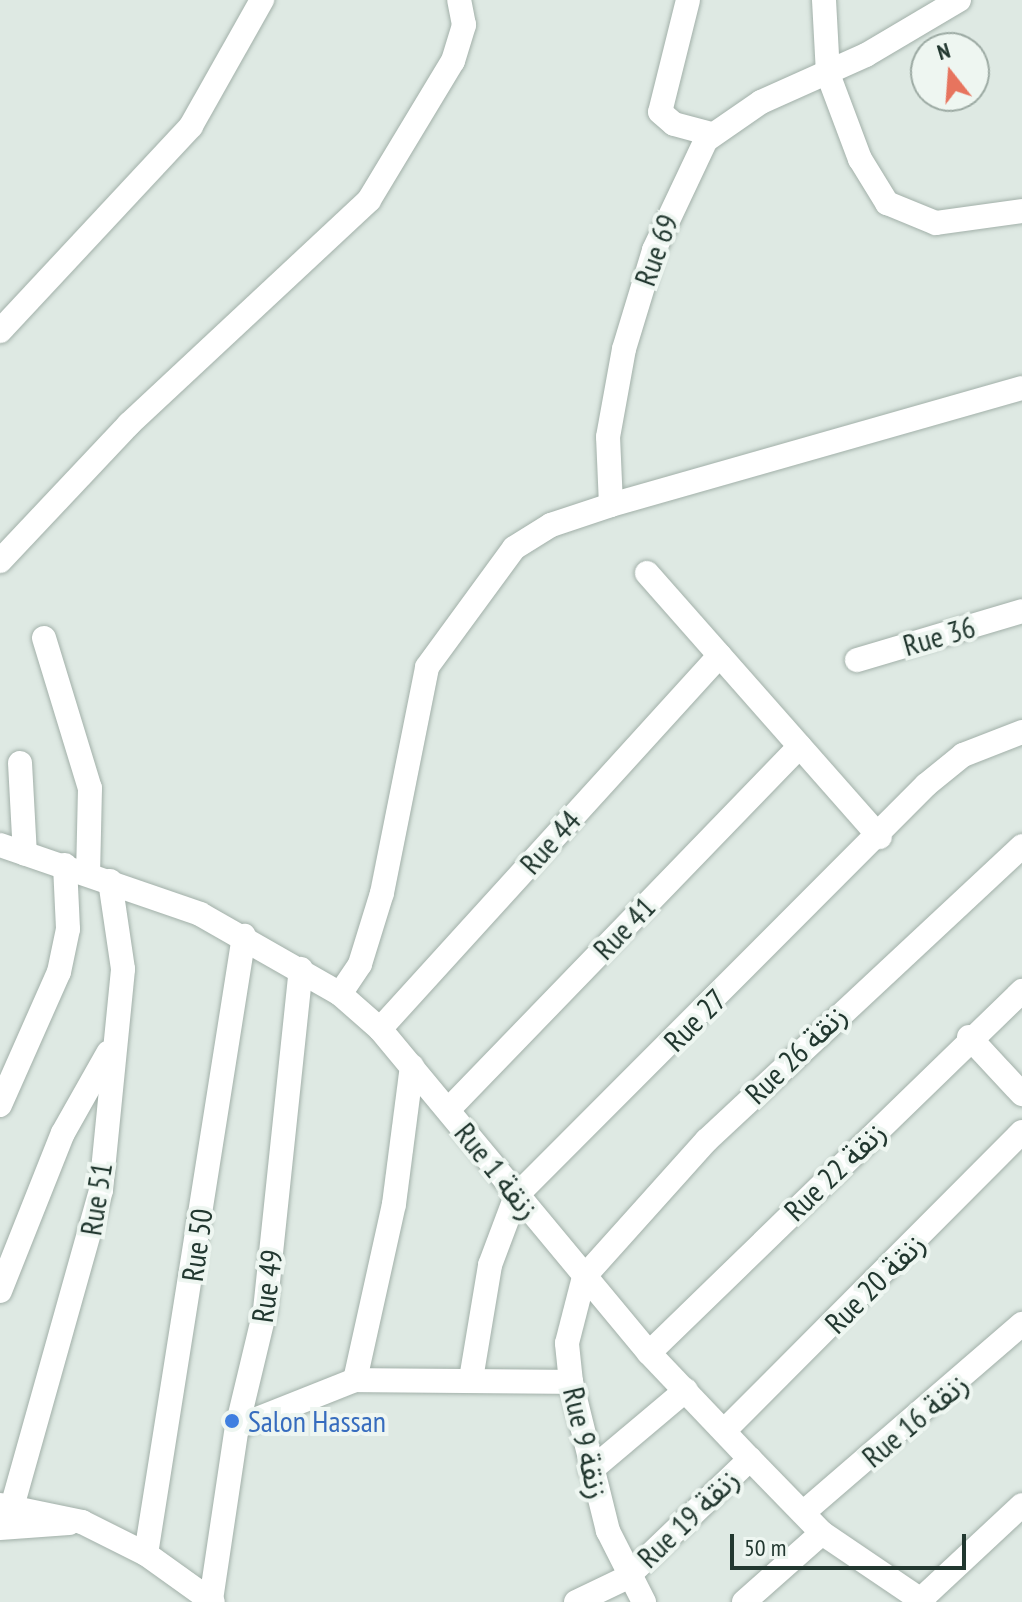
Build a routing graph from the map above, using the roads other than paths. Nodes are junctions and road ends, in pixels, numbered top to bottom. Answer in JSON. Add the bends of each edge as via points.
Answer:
{"nodes":[{"id":1,"x":262,"y":0,"type":"edge"},
{"id":2,"x":459,"y":0,"type":"edge"},
{"id":3,"x":688,"y":0,"type":"edge"},
{"id":4,"x":824,"y":0,"type":"edge"},
{"id":5,"x":959,"y":0,"type":"edge"},
{"id":6,"x":828,"y":74,"type":"junction"},
{"id":7,"x":712,"y":134,"type":"junction"},
{"id":8,"x":1022,"y":211,"type":"edge"},
{"id":9,"x":0,"y":331,"type":"edge"},
{"id":10,"x":1022,"y":388,"type":"edge"},
{"id":11,"x":611,"y":505,"type":"junction"},
{"id":12,"x":0,"y":561,"type":"edge"},
{"id":13,"x":647,"y":573,"type":"dead end"},
{"id":14,"x":1022,"y":611,"type":"edge"},
{"id":15,"x":44,"y":638,"type":"dead end"},
{"id":16,"x":720,"y":655,"type":"junction"},
{"id":17,"x":857,"y":660,"type":"dead end"},
{"id":18,"x":1022,"y":732,"type":"edge"},
{"id":19,"x":800,"y":746,"type":"junction"},
{"id":20,"x":20,"y":763,"type":"dead end"},
{"id":21,"x":880,"y":837,"type":"junction"},
{"id":22,"x":0,"y":845,"type":"edge"},
{"id":23,"x":1022,"y":846,"type":"edge"},
{"id":24,"x":25,"y":854,"type":"junction"},
{"id":25,"x":88,"y":873,"type":"junction"},
{"id":26,"x":244,"y":936,"type":"junction"},
{"id":27,"x":301,"y":969,"type":"junction"},
{"id":28,"x":1022,"y":991,"type":"edge"},
{"id":29,"x":340,"y":994,"type":"junction"},
{"id":30,"x":380,"y":1029,"type":"junction"},
{"id":31,"x":969,"y":1037,"type":"junction"},
{"id":32,"x":111,"y":1048,"type":"junction"},
{"id":33,"x":412,"y":1066,"type":"junction"},
{"id":34,"x":1022,"y":1094,"type":"edge"},
{"id":35,"x":0,"y":1105,"type":"edge"},
{"id":36,"x":448,"y":1110,"type":"junction"},
{"id":37,"x":1022,"y":1132,"type":"edge"},
{"id":38,"x":516,"y":1196,"type":"junction"},
{"id":39,"x":584,"y":1277,"type":"junction"},
{"id":40,"x":0,"y":1291,"type":"edge"},
{"id":41,"x":1022,"y":1324,"type":"edge"},
{"id":42,"x":649,"y":1353,"type":"junction"},
{"id":43,"x":471,"y":1379,"type":"junction"},
{"id":44,"x":355,"y":1380,"type":"junction"},
{"id":45,"x":571,"y":1382,"type":"junction"},
{"id":46,"x":686,"y":1390,"type":"junction"},
{"id":47,"x":237,"y":1427,"type":"junction"},
{"id":48,"x":724,"y":1431,"type":"junction"},
{"id":49,"x":750,"y":1459,"type":"junction"},
{"id":50,"x":591,"y":1470,"type":"junction"},
{"id":51,"x":1022,"y":1505,"type":"edge"},
{"id":52,"x":804,"y":1512,"type":"junction"},
{"id":53,"x":4,"y":1513,"type":"edge"},
{"id":54,"x":822,"y":1533,"type":"junction"},
{"id":55,"x":146,"y":1554,"type":"junction"},
{"id":56,"x":626,"y":1578,"type":"junction"},
{"id":57,"x":212,"y":1601,"type":"edge"},
{"id":58,"x":921,"y":1601,"type":"edge"},
{"id":59,"x":576,"y":1602,"type":"edge"},
{"id":60,"x":644,"y":1602,"type":"edge"},
{"id":61,"x":744,"y":1602,"type":"edge"}],
"edges":[{"from":1,"to":9,"type":"street","via":[[191,126]]},
{"from":2,"to":12,"type":"street","via":[[464,25],[453,61],[369,200],[129,424]]},
{"from":3,"to":7,"type":"street","via":[[660,112],[674,124]]},
{"from":4,"to":6,"type":"street"},
{"from":5,"to":6,"type":"street","name":"Rue 69"},
{"from":6,"to":7,"type":"street","name":"Rue 69","via":[[761,102]]},
{"from":6,"to":8,"type":"street","via":[[873,187],[899,213],[958,224]]},
{"from":7,"to":11,"type":"street","name":"Rue 69","via":[[669,213],[624,349],[608,437]]},
{"from":10,"to":11,"type":"street"},
{"from":11,"to":29,"type":"street","via":[[523,540],[438,643],[422,683],[368,941]]},
{"from":13,"to":16,"type":"street"},
{"from":14,"to":17,"type":"street","name":"Rue 36"},
{"from":15,"to":25,"type":"street","via":[[88,777]]},
{"from":16,"to":19,"type":"street"},
{"from":16,"to":30,"type":"street","name":"Rue 44"},
{"from":18,"to":21,"type":"street","name":"Rue 27","via":[[948,765]]},
{"from":19,"to":21,"type":"street"},
{"from":19,"to":36,"type":"street","name":"Rue 41"},
{"from":20,"to":24,"type":"street"},
{"from":21,"to":38,"type":"street","name":"Rue 27"},
{"from":22,"to":24,"type":"street","name":"Rue 1 زنقة"},
{"from":23,"to":39,"type":"street","name":"Rue 26 زنقة","via":[[707,1140]]},
{"from":24,"to":25,"type":"street","name":"Rue 1 زنقة"},
{"from":25,"to":26,"type":"street","name":"Rue 1 زنقة"},
{"from":25,"to":32,"type":"street","name":"Rue 51","via":[[123,969]]},
{"from":25,"to":35,"type":"street","via":[[59,972]]},
{"from":26,"to":27,"type":"street","name":"Rue 1 زنقة"},
{"from":26,"to":55,"type":"street","name":"Rue 50"},
{"from":27,"to":29,"type":"street","name":"Rue 1 زنقة"},
{"from":27,"to":47,"type":"street","name":"Rue 49","via":[[266,1302]]},
{"from":28,"to":31,"type":"street","name":"Rue 22 زنقة"},
{"from":29,"to":30,"type":"street","name":"Rue 1 زنقة"},
{"from":30,"to":33,"type":"street","name":"Rue 1 زنقة"},
{"from":31,"to":34,"type":"street"},
{"from":31,"to":42,"type":"street","name":"Rue 22 زنقة"},
{"from":32,"to":40,"type":"street","via":[[63,1133]]},
{"from":32,"to":53,"type":"street","name":"Rue 51","via":[[101,1190],[86,1258]]},
{"from":33,"to":36,"type":"street","name":"Rue 1 زنقة"},
{"from":33,"to":44,"type":"street","via":[[394,1204]]},
{"from":36,"to":38,"type":"street","name":"Rue 1 زنقة"},
{"from":37,"to":48,"type":"street","name":"Rue 20 زنقة"},
{"from":38,"to":39,"type":"street","name":"Rue 1 زنقة"},
{"from":38,"to":43,"type":"street","name":"Rue 27","via":[[490,1265]]},
{"from":39,"to":42,"type":"street","name":"Rue 1 زنقة"},
{"from":39,"to":45,"type":"street","name":"Rue 9 زنقة","via":[[567,1343]]},
{"from":41,"to":52,"type":"street","name":"Rue 16 زنقة"},
{"from":42,"to":46,"type":"street","name":"Rue 1 زنقة"},
{"from":43,"to":44,"type":"street"},
{"from":43,"to":45,"type":"street"},
{"from":44,"to":47,"type":"street"},
{"from":45,"to":50,"type":"street","name":"Rue 9 زنقة"},
{"from":46,"to":48,"type":"street","name":"Rue 1 زنقة"},
{"from":46,"to":50,"type":"street"},
{"from":47,"to":57,"type":"street","name":"Rue 49"},
{"from":48,"to":49,"type":"street","name":"Rue 1 زنقة"},
{"from":49,"to":52,"type":"street","name":"Rue 1 زنقة"},
{"from":49,"to":56,"type":"street","name":"Rue 19 زنقة"},
{"from":50,"to":56,"type":"street","name":"Rue 9 زنقة"},
{"from":51,"to":58,"type":"street"},
{"from":52,"to":54,"type":"street","name":"Rue 1 زنقة"},
{"from":53,"to":55,"type":"street","via":[[82,1522]]},
{"from":54,"to":58,"type":"street","name":"Rue 1 زنقة"},
{"from":54,"to":61,"type":"street"},
{"from":55,"to":57,"type":"street"},
{"from":56,"to":59,"type":"street","name":"Rue 19 زنقة"},
{"from":56,"to":60,"type":"street","name":"Rue 9 زنقة"}]}
